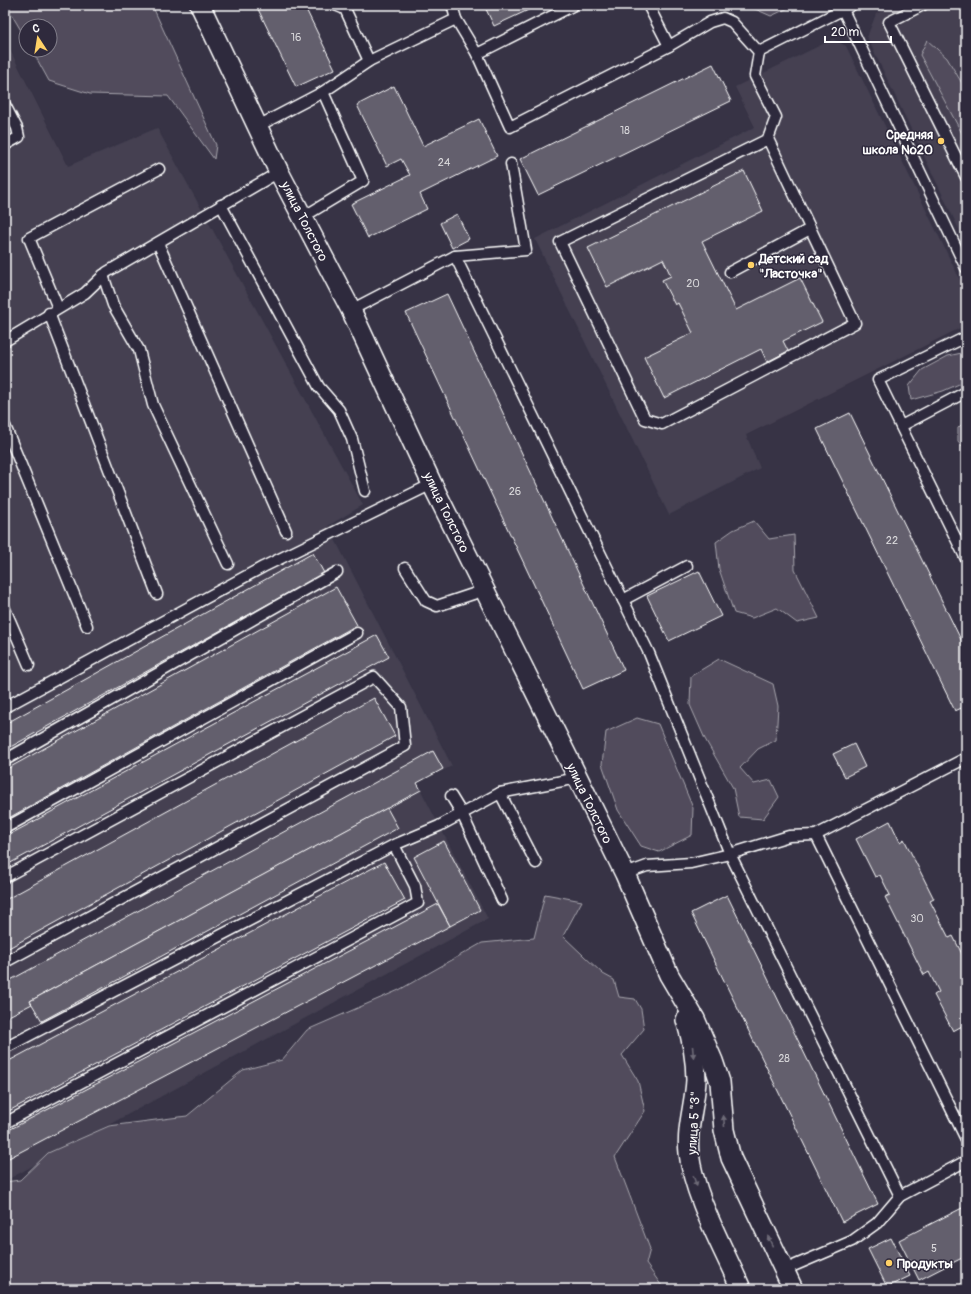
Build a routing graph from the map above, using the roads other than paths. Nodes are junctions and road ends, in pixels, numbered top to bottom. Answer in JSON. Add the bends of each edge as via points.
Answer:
{"nodes":[{"id":1,"x":200,"y":5,"type":"edge"},
{"id":2,"x":335,"y":5,"type":"edge"},
{"id":3,"x":452,"y":5,"type":"edge"},
{"id":4,"x":574,"y":5,"type":"edge"},
{"id":5,"x":648,"y":5,"type":"edge"},
{"id":6,"x":852,"y":5,"type":"edge"},
{"id":7,"x":923,"y":5,"type":"edge"},
{"id":8,"x":843,"y":10,"type":"junction"},
{"id":9,"x":456,"y":19,"type":"junction"},
{"id":10,"x":669,"y":46,"type":"junction"},
{"id":11,"x":759,"y":52,"type":"junction"},
{"id":12,"x":477,"y":54,"type":"junction"},
{"id":13,"x":369,"y":61,"type":"junction"},
{"id":14,"x":323,"y":92,"type":"junction"},
{"id":15,"x":5,"y":106,"type":"edge"},
{"id":16,"x":258,"y":126,"type":"junction"},
{"id":17,"x":768,"y":139,"type":"junction"},
{"id":18,"x":5,"y":145,"type":"edge"},
{"id":19,"x":511,"y":164,"type":"dead end"},
{"id":20,"x":159,"y":169,"type":"dead end"},
{"id":21,"x":279,"y":172,"type":"junction"},
{"id":22,"x":966,"y":177,"type":"edge"},
{"id":23,"x":220,"y":205,"type":"junction"},
{"id":24,"x":303,"y":217,"type":"junction"},
{"id":25,"x":810,"y":229,"type":"junction"},
{"id":26,"x":158,"y":244,"type":"junction"},
{"id":27,"x":455,"y":256,"type":"junction"},
{"id":28,"x":966,"y":268,"type":"edge"},
{"id":29,"x":730,"y":272,"type":"dead end"},
{"id":30,"x":103,"y":275,"type":"junction"},
{"id":31,"x":351,"y":310,"type":"junction"},
{"id":32,"x":54,"y":311,"type":"junction"},
{"id":33,"x":966,"y":337,"type":"edge"},
{"id":34,"x":5,"y":341,"type":"edge"},
{"id":35,"x":966,"y":392,"type":"edge"},
{"id":36,"x":5,"y":426,"type":"edge"},
{"id":37,"x":900,"y":426,"type":"junction"},
{"id":38,"x":432,"y":484,"type":"junction"},
{"id":39,"x":365,"y":491,"type":"dead end"},
{"id":40,"x":286,"y":531,"type":"dead end"},
{"id":41,"x":966,"y":559,"type":"edge"},
{"id":42,"x":228,"y":564,"type":"dead end"},
{"id":43,"x":687,"y":566,"type":"dead end"},
{"id":44,"x":405,"y":568,"type":"dead end"},
{"id":45,"x":337,"y":572,"type":"dead end"},
{"id":46,"x":485,"y":590,"type":"junction"},
{"id":47,"x":157,"y":594,"type":"dead end"},
{"id":48,"x":623,"y":600,"type":"junction"},
{"id":49,"x":5,"y":609,"type":"edge"},
{"id":50,"x":87,"y":626,"type":"dead end"},
{"id":51,"x":357,"y":633,"type":"dead end"},
{"id":52,"x":29,"y":665,"type":"dead end"},
{"id":53,"x":5,"y":707,"type":"edge"},
{"id":54,"x":966,"y":758,"type":"edge"},
{"id":55,"x":5,"y":760,"type":"edge"},
{"id":56,"x":578,"y":778,"type":"junction"},
{"id":57,"x":500,"y":793,"type":"junction"},
{"id":58,"x":451,"y":796,"type":"dead end"},
{"id":59,"x":462,"y":814,"type":"junction"},
{"id":60,"x":5,"y":828,"type":"edge"},
{"id":61,"x":816,"y":834,"type":"junction"},
{"id":62,"x":394,"y":845,"type":"junction"},
{"id":63,"x":730,"y":854,"type":"junction"},
{"id":64,"x":536,"y":863,"type":"dead end"},
{"id":65,"x":625,"y":874,"type":"junction"},
{"id":66,"x":5,"y":877,"type":"edge"},
{"id":67,"x":502,"y":900,"type":"dead end"},
{"id":68,"x":5,"y":962,"type":"edge"},
{"id":69,"x":669,"y":975,"type":"junction"},
{"id":70,"x":695,"y":1019,"type":"joint"},
{"id":71,"x":5,"y":1048,"type":"edge"},
{"id":72,"x":5,"y":1123,"type":"edge"},
{"id":73,"x":966,"y":1139,"type":"edge"},
{"id":74,"x":966,"y":1161,"type":"edge"},
{"id":75,"x":900,"y":1196,"type":"junction"},
{"id":76,"x":784,"y":1270,"type":"junction"},
{"id":77,"x":741,"y":1289,"type":"edge"},
{"id":78,"x":793,"y":1289,"type":"edge"}],
"edges":[{"from":1,"to":16,"type":"street","name":"улица Толстого"},
{"from":2,"to":13,"type":"lane","via":[[345,9]]},
{"from":3,"to":9,"type":"lane"},
{"from":4,"to":12,"type":"lane"},
{"from":5,"to":10,"type":"lane"},
{"from":6,"to":8,"type":"lane"},
{"from":7,"to":22,"type":"lane","via":[[889,22]]},
{"from":8,"to":11,"type":"lane"},
{"from":8,"to":28,"type":"lane"},
{"from":9,"to":12,"type":"lane"},
{"from":9,"to":13,"type":"lane"},
{"from":10,"to":11,"type":"lane","via":[[710,22],[723,18],[732,22]]},
{"from":10,"to":12,"type":"lane","via":[[510,127]]},
{"from":11,"to":17,"type":"lane","via":[[755,76],[776,117]]},
{"from":13,"to":14,"type":"lane"},
{"from":14,"to":16,"type":"lane"},
{"from":14,"to":24,"type":"lane","via":[[363,181]]},
{"from":15,"to":18,"type":"lane","via":[[17,128],[18,137]]},
{"from":16,"to":21,"type":"street","name":"улица Толстого"},
{"from":17,"to":25,"type":"lane"},
{"from":17,"to":25,"type":"lane","via":[[560,242],[645,419],[662,424],[855,323]]},
{"from":19,"to":27,"type":"lane","via":[[526,250]]},
{"from":20,"to":32,"type":"lane","via":[[29,238]]},
{"from":21,"to":23,"type":"lane"},
{"from":21,"to":24,"type":"street","name":"улица Толстого"},
{"from":23,"to":26,"type":"lane"},
{"from":23,"to":39,"type":"lane","via":[[319,387],[339,410],[352,439]]},
{"from":24,"to":31,"type":"street","name":"улица Толстого"},
{"from":25,"to":29,"type":"lane"},
{"from":26,"to":30,"type":"lane"},
{"from":26,"to":40,"type":"lane"},
{"from":27,"to":31,"type":"lane"},
{"from":27,"to":48,"type":"lane"},
{"from":30,"to":32,"type":"lane","via":[[85,293]]},
{"from":30,"to":42,"type":"lane","via":[[113,305],[139,350],[153,405]]},
{"from":31,"to":38,"type":"street","name":"улица Толстого"},
{"from":32,"to":34,"type":"lane"},
{"from":32,"to":47,"type":"lane"},
{"from":33,"to":37,"type":"lane","via":[[878,380]]},
{"from":35,"to":37,"type":"lane"},
{"from":36,"to":50,"type":"lane"},
{"from":37,"to":41,"type":"lane"},
{"from":38,"to":46,"type":"street","name":"улица Толстого"},
{"from":38,"to":53,"type":"lane","via":[[263,567]]},
{"from":43,"to":48,"type":"lane"},
{"from":44,"to":46,"type":"lane","via":[[426,601],[437,606]]},
{"from":45,"to":55,"type":"lane"},
{"from":46,"to":56,"type":"street","name":"улица Толстого"},
{"from":48,"to":63,"type":"lane","via":[[649,653]]},
{"from":49,"to":52,"type":"lane"},
{"from":51,"to":60,"type":"lane"},
{"from":54,"to":61,"type":"lane"},
{"from":56,"to":57,"type":"lane"},
{"from":56,"to":65,"type":"street","name":"улица Толстого"},
{"from":57,"to":59,"type":"lane"},
{"from":57,"to":64,"type":"lane"},
{"from":58,"to":59,"type":"lane"},
{"from":59,"to":62,"type":"lane"},
{"from":59,"to":67,"type":"lane"},
{"from":61,"to":63,"type":"lane","via":[[789,836]]},
{"from":61,"to":73,"type":"lane"},
{"from":62,"to":71,"type":"lane"},
{"from":62,"to":72,"type":"lane","via":[[415,886],[418,903]]},
{"from":63,"to":65,"type":"lane","via":[[691,863],[647,866]]},
{"from":63,"to":75,"type":"lane"},
{"from":65,"to":69,"type":"street","name":"улица Толстого"},
{"from":66,"to":68,"type":"lane","via":[[374,678],[401,707],[405,746]]},
{"from":69,"to":70,"type":"street","name":"улица Толстого"},
{"from":69,"to":77,"type":"street","name":"улица 5 \"З\"","one_way":true,"via":[[692,1038],[696,1080],[689,1151],[693,1176]]},
{"from":76,"to":70,"type":"street","name":"улица 5 \"З\"","one_way":true,"via":[[731,1158],[724,1130],[720,1082]]},
{"from":74,"to":75,"type":"lane"},
{"from":75,"to":76,"type":"lane","via":[[877,1223],[852,1241]]},
{"from":76,"to":78,"type":"street","name":"улица 5 \"З\""}]}
